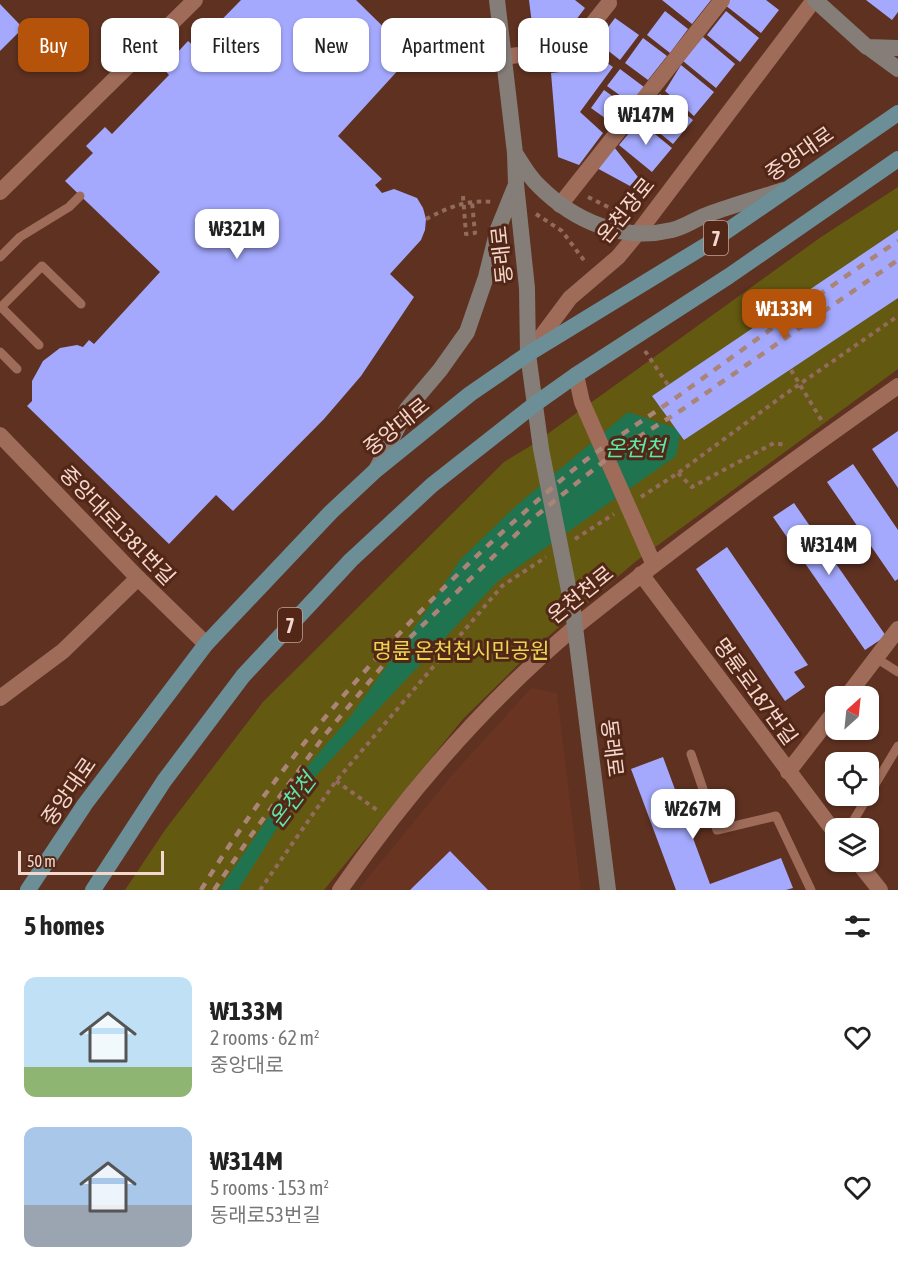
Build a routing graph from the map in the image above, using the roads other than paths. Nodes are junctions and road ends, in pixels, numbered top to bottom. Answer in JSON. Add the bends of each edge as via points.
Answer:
{"nodes":[{"id":1,"x":195,"y":0,"type":"edge"},
{"id":2,"x":497,"y":0,"type":"edge"},
{"id":3,"x":722,"y":0,"type":"edge"},
{"id":4,"x":815,"y":0,"type":"edge"},
{"id":5,"x":609,"y":3,"type":"dead end"},
{"id":6,"x":499,"y":18,"type":"edge"},
{"id":7,"x":867,"y":47,"type":"junction"},
{"id":8,"x":898,"y":48,"type":"edge"},
{"id":9,"x":506,"y":57,"type":"edge"},
{"id":10,"x":898,"y":69,"type":"edge"},
{"id":11,"x":505,"y":72,"type":"edge"},
{"id":12,"x":898,"y":113,"type":"edge"},
{"id":13,"x":515,"y":153,"type":"junction"},
{"id":14,"x":898,"y":159,"type":"edge"},
{"id":15,"x":516,"y":184,"type":"junction"},
{"id":16,"x":790,"y":187,"type":"junction"},
{"id":17,"x":0,"y":192,"type":"edge"},
{"id":18,"x":80,"y":196,"type":"dead end"},
{"id":19,"x":560,"y":205,"type":"junction"},
{"id":20,"x":637,"y":234,"type":"junction"},
{"id":21,"x":0,"y":257,"type":"edge"},
{"id":22,"x":81,"y":304,"type":"dead end"},
{"id":23,"x":0,"y":307,"type":"edge"},
{"id":24,"x":39,"y":345,"type":"dead end"},
{"id":25,"x":0,"y":352,"type":"edge"},
{"id":26,"x":528,"y":354,"type":"junction"},
{"id":27,"x":17,"y":369,"type":"dead end"},
{"id":28,"x":576,"y":375,"type":"junction"},
{"id":29,"x":898,"y":386,"type":"edge"},
{"id":30,"x":535,"y":404,"type":"junction"},
{"id":31,"x":0,"y":435,"type":"edge"},
{"id":32,"x":376,"y":470,"type":"junction"},
{"id":33,"x":648,"y":569,"type":"junction"},
{"id":34,"x":138,"y":578,"type":"junction"},
{"id":35,"x":574,"y":619,"type":"junction"},
{"id":36,"x":898,"y":629,"type":"edge"},
{"id":37,"x":206,"y":644,"type":"junction"},
{"id":38,"x":876,"y":658,"type":"junction"},
{"id":39,"x":898,"y":672,"type":"edge"},
{"id":40,"x":854,"y":686,"type":"edge"},
{"id":41,"x":0,"y":698,"type":"edge"},
{"id":42,"x":825,"y":724,"type":"edge"},
{"id":43,"x":898,"y":746,"type":"edge"},
{"id":44,"x":691,"y":754,"type":"dead end"},
{"id":45,"x":788,"y":772,"type":"junction"},
{"id":46,"x":855,"y":818,"type":"edge"},
{"id":47,"x":825,"y":820,"type":"edge"},
{"id":48,"x":866,"y":872,"type":"edge"},
{"id":49,"x":28,"y":890,"type":"edge"},
{"id":50,"x":93,"y":890,"type":"edge"},
{"id":51,"x":340,"y":890,"type":"edge"},
{"id":52,"x":608,"y":890,"type":"edge"},
{"id":53,"x":811,"y":890,"type":"edge"},
{"id":54,"x":880,"y":890,"type":"edge"}],
"edges":[{"from":1,"to":17,"type":"street"},
{"from":2,"to":6,"type":"main road","name":"동래로"},
{"from":3,"to":19,"type":"street"},
{"from":4,"to":7,"type":"main road"},
{"from":4,"to":20,"type":"street","name":"온천장로"},
{"from":5,"to":9,"type":"street","via":[[573,48]]},
{"from":7,"to":8,"type":"main road"},
{"from":7,"to":10,"type":"main road"},
{"from":11,"to":13,"type":"main road","name":"동래로"},
{"from":12,"to":16,"type":"main road","name":"중앙대로","number":"7"},
{"from":13,"to":15,"type":"main road","name":"동래로"},
{"from":13,"to":19,"type":"main road","via":[[537,185]]},
{"from":14,"to":28,"type":"main road","number":"7","via":[[729,276]]},
{"from":15,"to":26,"type":"main road","name":"동래로","via":[[527,288]]},
{"from":15,"to":32,"type":"main road","via":[[467,332],[407,409]]},
{"from":16,"to":20,"type":"main road","via":[[672,230]]},
{"from":16,"to":26,"type":"main road","name":"중앙대로","number":"7","via":[[708,244]]},
{"from":18,"to":21,"type":"lane","via":[[20,237]]},
{"from":19,"to":20,"type":"main road","via":[[611,231]]},
{"from":20,"to":26,"type":"street","name":"온천장로","via":[[618,257],[570,298]]},
{"from":22,"to":23,"type":"lane","via":[[42,266]]},
{"from":23,"to":24,"type":"lane"},
{"from":25,"to":27,"type":"lane"},
{"from":26,"to":30,"type":"main road","name":"동래로"},
{"from":26,"to":32,"type":"main road","name":"중앙대로","via":[[470,394]]},
{"from":28,"to":30,"type":"main road","number":"7"},
{"from":28,"to":33,"type":"street","name":"명륜로187번길","via":[[582,402],[644,543]]},
{"from":29,"to":33,"type":"street","name":"온천천로"},
{"from":30,"to":35,"type":"main road","name":"동래로"},
{"from":30,"to":50,"type":"main road","number":"7","via":[[432,485],[351,560],[243,676],[164,781]]},
{"from":31,"to":34,"type":"street","name":"중앙대로1381번길"},
{"from":32,"to":37,"type":"main road","name":"중앙대로"},
{"from":33,"to":35,"type":"street","name":"온천천로"},
{"from":33,"to":45,"type":"street","name":"명륜로187번길"},
{"from":34,"to":37,"type":"street","name":"중앙대로1381번길"},
{"from":34,"to":41,"type":"street","via":[[63,651]]},
{"from":35,"to":51,"type":"street","name":"온천천로","via":[[420,784]]},
{"from":35,"to":52,"type":"main road","name":"동래로"},
{"from":36,"to":38,"type":"street"},
{"from":37,"to":49,"type":"main road","name":"중앙대로","via":[[85,804]]},
{"from":38,"to":39,"type":"lane"},
{"from":38,"to":40,"type":"street"},
{"from":42,"to":45,"type":"street"},
{"from":43,"to":46,"type":"lane"},
{"from":44,"to":53,"type":"lane","via":[[717,830],[776,816]]},
{"from":45,"to":47,"type":"street","name":"명륜로187번길"},
{"from":48,"to":54,"type":"street"}]}
